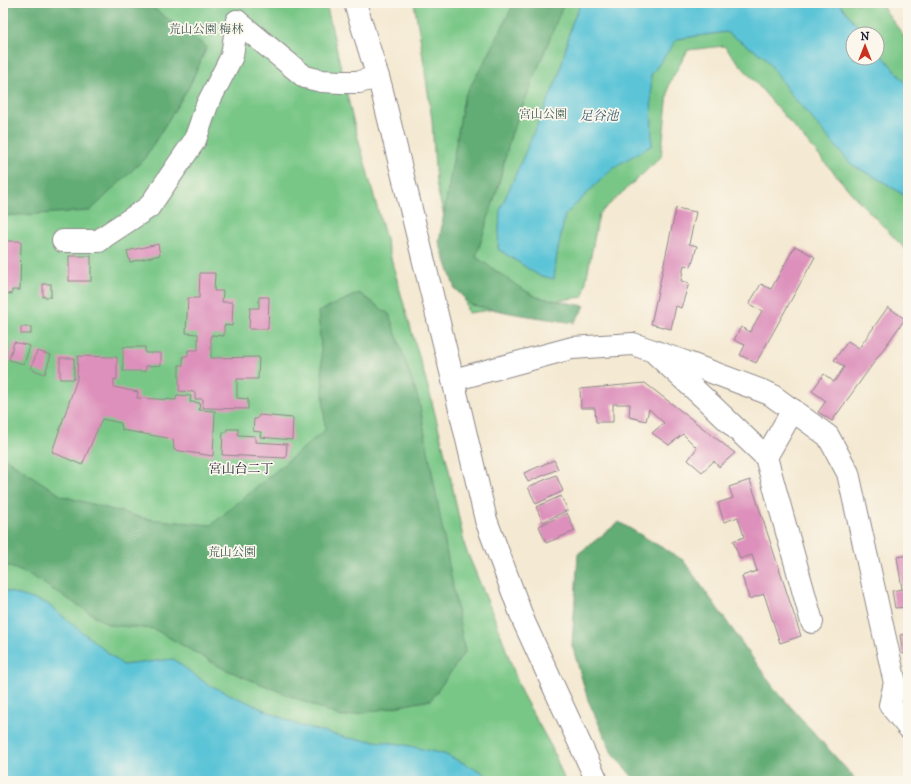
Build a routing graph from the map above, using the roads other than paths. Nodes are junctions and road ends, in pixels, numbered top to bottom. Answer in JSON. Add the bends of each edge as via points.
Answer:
{"nodes":[{"id":1,"x":355,"y":3,"type":"edge"},
{"id":2,"x":378,"y":77,"type":"junction"},
{"id":3,"x":63,"y":240,"type":"dead end"},
{"id":4,"x":652,"y":350,"type":"junction"},
{"id":5,"x":453,"y":380,"type":"junction"},
{"id":6,"x":793,"y":410,"type":"junction"},
{"id":7,"x":766,"y":457,"type":"junction"},
{"id":8,"x":812,"y":622,"type":"dead end"},
{"id":9,"x":908,"y":726,"type":"edge"},
{"id":10,"x":597,"y":781,"type":"edge"}],
"edges":[{"from":1,"to":2,"type":"street"},
{"from":2,"to":3,"type":"street","via":[[359,82],[340,82],[305,77],[237,21],[232,56],[207,105],[195,140],[149,207],[99,241]]},
{"from":2,"to":5,"type":"street"},
{"from":4,"to":5,"type":"street","via":[[633,344],[572,348]]},
{"from":4,"to":6,"type":"street","via":[[770,394]]},
{"from":4,"to":7,"type":"street"},
{"from":5,"to":10,"type":"street","via":[[486,520],[524,622]]},
{"from":6,"to":7,"type":"street"},
{"from":6,"to":9,"type":"street","via":[[828,436],[848,473],[895,683],[890,705]]},
{"from":7,"to":8,"type":"street"}]}
